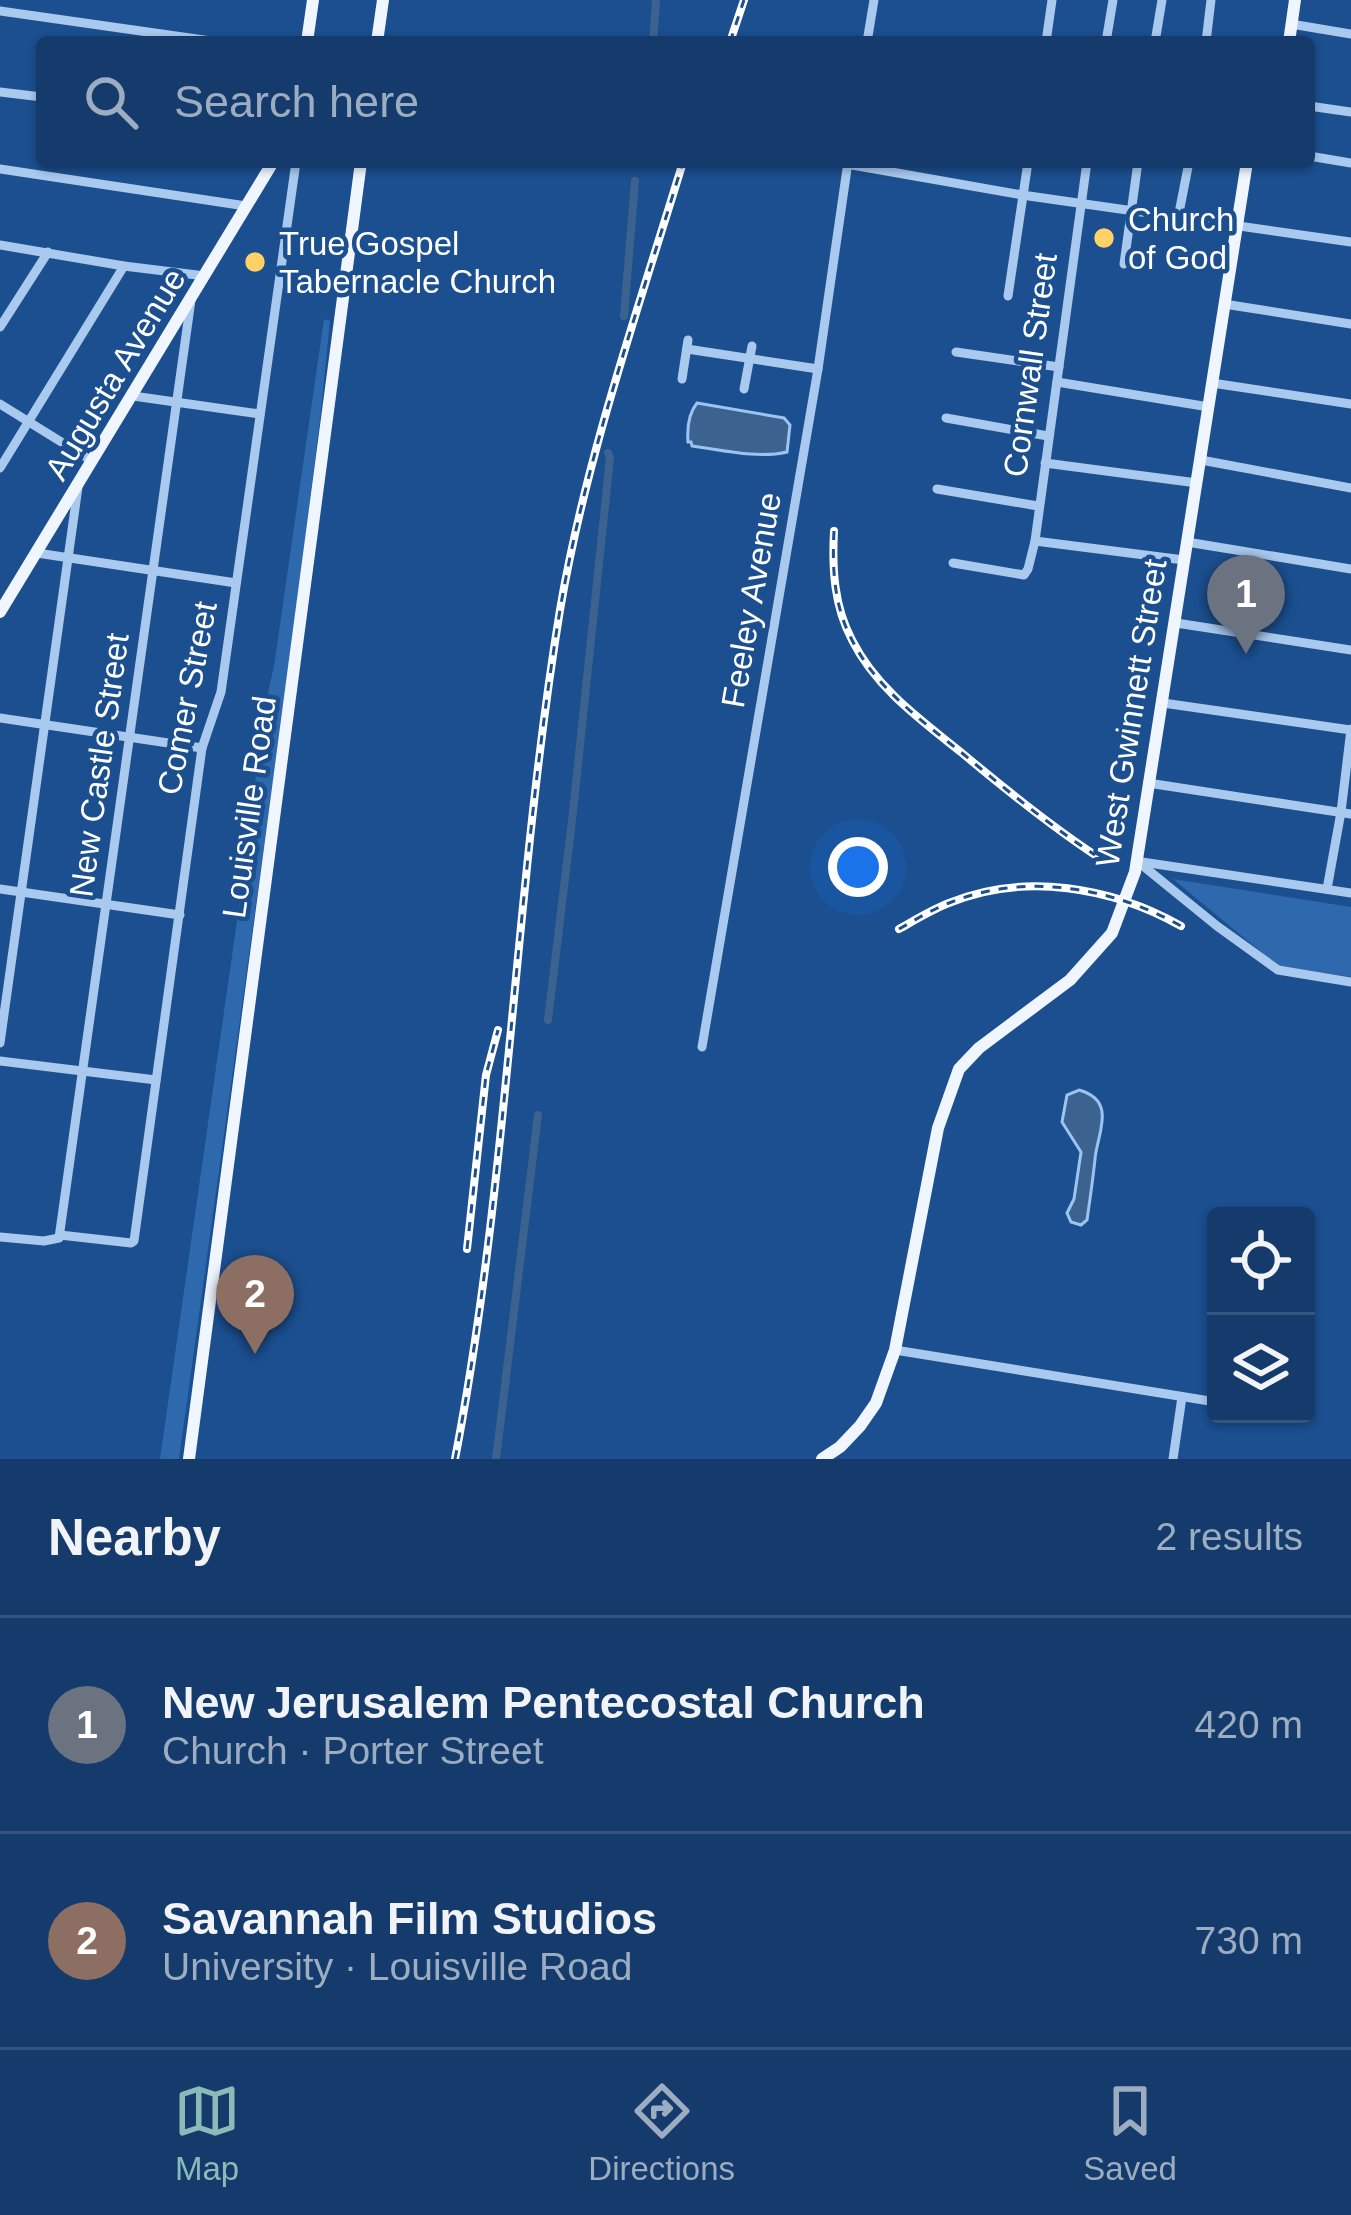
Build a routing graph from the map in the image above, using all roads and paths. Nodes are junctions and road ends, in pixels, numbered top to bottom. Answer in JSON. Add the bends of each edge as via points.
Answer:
{"nodes":[{"id":1,"x":314,"y":0,"type":"edge"},
{"id":2,"x":383,"y":0,"type":"edge"},
{"id":3,"x":874,"y":0,"type":"edge"},
{"id":4,"x":1052,"y":0,"type":"edge"},
{"id":5,"x":1114,"y":0,"type":"edge"},
{"id":6,"x":1162,"y":0,"type":"edge"},
{"id":7,"x":1211,"y":0,"type":"edge"},
{"id":8,"x":1294,"y":0,"type":"edge"},
{"id":9,"x":0,"y":11,"type":"edge"},
{"id":10,"x":1292,"y":24,"type":"junction"},
{"id":11,"x":1351,"y":34,"type":"edge"},
{"id":12,"x":176,"y":36,"type":"edge"},
{"id":13,"x":308,"y":36,"type":"edge"},
{"id":14,"x":378,"y":36,"type":"edge"},
{"id":15,"x":868,"y":36,"type":"edge"},
{"id":16,"x":1047,"y":36,"type":"edge"},
{"id":17,"x":1107,"y":36,"type":"edge"},
{"id":18,"x":1156,"y":36,"type":"edge"},
{"id":19,"x":1207,"y":36,"type":"edge"},
{"id":20,"x":1290,"y":36,"type":"edge"},
{"id":21,"x":0,"y":92,"type":"edge"},
{"id":22,"x":36,"y":96,"type":"edge"},
{"id":23,"x":1315,"y":107,"type":"edge"},
{"id":24,"x":1351,"y":112,"type":"edge"},
{"id":25,"x":1315,"y":158,"type":"edge"},
{"id":26,"x":1351,"y":163,"type":"edge"},
{"id":27,"x":269,"y":168,"type":"edge"},
{"id":28,"x":295,"y":168,"type":"edge"},
{"id":29,"x":360,"y":168,"type":"edge"},
{"id":30,"x":847,"y":168,"type":"edge"},
{"id":31,"x":875,"y":168,"type":"edge"},
{"id":32,"x":1027,"y":168,"type":"edge"},
{"id":33,"x":1086,"y":168,"type":"edge"},
{"id":34,"x":1137,"y":168,"type":"edge"},
{"id":35,"x":1188,"y":168,"type":"edge"},
{"id":36,"x":1246,"y":168,"type":"edge"},
{"id":37,"x":0,"y":169,"type":"edge"},
{"id":38,"x":1022,"y":195,"type":"junction"},
{"id":39,"x":1080,"y":203,"type":"junction"},
{"id":40,"x":245,"y":206,"type":"junction"},
{"id":41,"x":1131,"y":211,"type":"junction"},
{"id":42,"x":1178,"y":218,"type":"junction"},
{"id":43,"x":1238,"y":224,"type":"junction"},
{"id":44,"x":1351,"y":242,"type":"edge"},
{"id":45,"x":0,"y":245,"type":"edge"},
{"id":46,"x":48,"y":253,"type":"junction"},
{"id":47,"x":1124,"y":264,"type":"dead end"},
{"id":48,"x":124,"y":266,"type":"junction"},
{"id":49,"x":205,"y":276,"type":"junction"},
{"id":50,"x":1008,"y":296,"type":"dead end"},
{"id":51,"x":191,"y":300,"type":"junction"},
{"id":52,"x":1224,"y":304,"type":"junction"},
{"id":53,"x":1351,"y":324,"type":"edge"},
{"id":54,"x":0,"y":327,"type":"edge"},
{"id":55,"x":752,"y":346,"type":"dead end"},
{"id":56,"x":956,"y":352,"type":"dead end"},
{"id":57,"x":749,"y":358,"type":"junction"},
{"id":58,"x":1059,"y":367,"type":"junction"},
{"id":59,"x":818,"y":369,"type":"junction"},
{"id":60,"x":682,"y":379,"type":"dead end"},
{"id":61,"x":1057,"y":382,"type":"junction"},
{"id":62,"x":1212,"y":383,"type":"junction"},
{"id":63,"x":744,"y":389,"type":"dead end"},
{"id":64,"x":133,"y":396,"type":"junction"},
{"id":65,"x":177,"y":402,"type":"junction"},
{"id":66,"x":0,"y":404,"type":"edge"},
{"id":67,"x":1351,"y":404,"type":"edge"},
{"id":68,"x":1209,"y":406,"type":"junction"},
{"id":69,"x":260,"y":415,"type":"junction"},
{"id":70,"x":946,"y":418,"type":"dead end"},
{"id":71,"x":28,"y":420,"type":"junction"},
{"id":72,"x":1048,"y":436,"type":"junction"},
{"id":73,"x":1201,"y":460,"type":"junction"},
{"id":74,"x":92,"y":461,"type":"junction"},
{"id":75,"x":1045,"y":463,"type":"junction"},
{"id":76,"x":0,"y":468,"type":"edge"},
{"id":77,"x":1197,"y":483,"type":"junction"},
{"id":78,"x":78,"y":487,"type":"junction"},
{"id":79,"x":1351,"y":488,"type":"edge"},
{"id":80,"x":937,"y":489,"type":"dead end"},
{"id":81,"x":1038,"y":506,"type":"junction"},
{"id":82,"x":1035,"y":541,"type":"junction"},
{"id":83,"x":1187,"y":542,"type":"junction"},
{"id":84,"x":38,"y":553,"type":"junction"},
{"id":85,"x":67,"y":557,"type":"junction"},
{"id":86,"x":1184,"y":560,"type":"junction"},
{"id":87,"x":953,"y":563,"type":"dead end"},
{"id":88,"x":1351,"y":568,"type":"edge"},
{"id":89,"x":154,"y":571,"type":"junction"},
{"id":90,"x":236,"y":583,"type":"junction"},
{"id":91,"x":2,"y":606,"type":"edge"},
{"id":92,"x":1176,"y":623,"type":"junction"},
{"id":93,"x":1351,"y":650,"type":"edge"},
{"id":94,"x":1162,"y":703,"type":"junction"},
{"id":95,"x":0,"y":718,"type":"edge"},
{"id":96,"x":43,"y":724,"type":"junction"},
{"id":97,"x":1351,"y":730,"type":"edge"},
{"id":98,"x":130,"y":737,"type":"junction"},
{"id":99,"x":202,"y":748,"type":"junction"},
{"id":100,"x":1148,"y":783,"type":"junction"},
{"id":101,"x":1346,"y":813,"type":"edge"},
{"id":102,"x":1137,"y":861,"type":"junction"},
{"id":103,"x":0,"y":889,"type":"edge"},
{"id":104,"x":1327,"y":889,"type":"junction"},
{"id":105,"x":20,"y":892,"type":"junction"},
{"id":106,"x":1351,"y":893,"type":"edge"},
{"id":107,"x":107,"y":904,"type":"junction"},
{"id":108,"x":180,"y":915,"type":"junction"},
{"id":109,"x":1351,"y":982,"type":"edge"},
{"id":110,"x":0,"y":1043,"type":"edge"},
{"id":111,"x":702,"y":1047,"type":"dead end"},
{"id":112,"x":0,"y":1061,"type":"edge"},
{"id":113,"x":83,"y":1070,"type":"junction"},
{"id":114,"x":156,"y":1080,"type":"junction"},
{"id":115,"x":59,"y":1236,"type":"junction"},
{"id":116,"x":0,"y":1237,"type":"edge"},
{"id":117,"x":895,"y":1351,"type":"junction"},
{"id":118,"x":1182,"y":1396,"type":"junction"},
{"id":119,"x":1207,"y":1400,"type":"edge"},
{"id":120,"x":189,"y":1459,"type":"edge"},
{"id":121,"x":822,"y":1459,"type":"edge"},
{"id":122,"x":1173,"y":1459,"type":"edge"}],
"edges":[{"from":1,"to":13,"type":"main road"},
{"from":2,"to":14,"type":"main road"},
{"from":3,"to":15,"type":"street"},
{"from":4,"to":16,"type":"street"},
{"from":5,"to":17,"type":"street"},
{"from":6,"to":18,"type":"street"},
{"from":7,"to":19,"type":"street"},
{"from":8,"to":10,"type":"main road"},
{"from":9,"to":12,"type":"street"},
{"from":10,"to":11,"type":"street"},
{"from":10,"to":20,"type":"main road"},
{"from":21,"to":22,"type":"street"},
{"from":23,"to":24,"type":"street"},
{"from":25,"to":26,"type":"street"},
{"from":27,"to":40,"type":"main road","name":"Augusta Avenue"},
{"from":28,"to":69,"type":"street","name":"Comer Street"},
{"from":29,"to":120,"type":"main road","name":"Louisville Road"},
{"from":30,"to":59,"type":"street","name":"Feeley Avenue"},
{"from":31,"to":38,"type":"street"},
{"from":32,"to":38,"type":"street"},
{"from":33,"to":39,"type":"street","name":"Cornwall Street"},
{"from":34,"to":41,"type":"street"},
{"from":35,"to":42,"type":"street"},
{"from":36,"to":43,"type":"main road","name":"West Gwinnett Street"},
{"from":37,"to":40,"type":"street"},
{"from":38,"to":39,"type":"street"},
{"from":38,"to":50,"type":"street"},
{"from":39,"to":41,"type":"street"},
{"from":39,"to":58,"type":"street","name":"Cornwall Street"},
{"from":40,"to":49,"type":"main road","name":"Augusta Avenue"},
{"from":41,"to":42,"type":"street"},
{"from":41,"to":47,"type":"street"},
{"from":42,"to":43,"type":"street"},
{"from":43,"to":44,"type":"street"},
{"from":43,"to":52,"type":"main road","name":"West Gwinnett Street"},
{"from":45,"to":46,"type":"street"},
{"from":46,"to":48,"type":"street"},
{"from":46,"to":54,"type":"street"},
{"from":48,"to":49,"type":"street"},
{"from":48,"to":71,"type":"street"},
{"from":49,"to":51,"type":"main road","name":"Augusta Avenue"},
{"from":51,"to":64,"type":"main road","name":"Augusta Avenue"},
{"from":51,"to":65,"type":"street","name":"New Castle Street"},
{"from":52,"to":53,"type":"street"},
{"from":52,"to":62,"type":"main road","name":"West Gwinnett Street"},
{"from":55,"to":57,"type":"street"},
{"from":56,"to":58,"type":"street"},
{"from":57,"to":59,"type":"street"},
{"from":57,"to":60,"type":"street","via":[[687,345]]},
{"from":57,"to":63,"type":"street"},
{"from":58,"to":61,"type":"street","name":"Cornwall Street"},
{"from":59,"to":111,"type":"street","name":"Feeley Avenue"},
{"from":61,"to":68,"type":"street"},
{"from":61,"to":72,"type":"street","name":"Cornwall Street"},
{"from":62,"to":67,"type":"street"},
{"from":62,"to":68,"type":"main road","name":"West Gwinnett Street"},
{"from":64,"to":65,"type":"street"},
{"from":64,"to":74,"type":"main road","name":"Augusta Avenue"},
{"from":65,"to":69,"type":"street"},
{"from":65,"to":89,"type":"street","name":"New Castle Street"},
{"from":66,"to":71,"type":"street"},
{"from":68,"to":73,"type":"main road","name":"West Gwinnett Street"},
{"from":69,"to":90,"type":"street","name":"Comer Street"},
{"from":70,"to":72,"type":"street"},
{"from":71,"to":74,"type":"street"},
{"from":71,"to":76,"type":"street"},
{"from":72,"to":75,"type":"street","name":"Cornwall Street"},
{"from":73,"to":77,"type":"main road","name":"West Gwinnett Street"},
{"from":73,"to":79,"type":"street"},
{"from":74,"to":78,"type":"main road","name":"Augusta Avenue"},
{"from":75,"to":77,"type":"street"},
{"from":75,"to":81,"type":"street","name":"Cornwall Street"},
{"from":77,"to":83,"type":"main road","name":"West Gwinnett Street"},
{"from":78,"to":84,"type":"main road","name":"Augusta Avenue"},
{"from":78,"to":85,"type":"street"},
{"from":80,"to":81,"type":"street"},
{"from":81,"to":82,"type":"street","name":"Cornwall Street"},
{"from":82,"to":86,"type":"street"},
{"from":82,"to":87,"type":"street","name":"Cornwall Street","via":[[1024,575]]},
{"from":83,"to":86,"type":"main road","name":"West Gwinnett Street"},
{"from":83,"to":88,"type":"street"},
{"from":84,"to":85,"type":"street"},
{"from":84,"to":91,"type":"main road","name":"Augusta Avenue"},
{"from":85,"to":89,"type":"street"},
{"from":85,"to":96,"type":"street"},
{"from":86,"to":92,"type":"main road","name":"West Gwinnett Street"},
{"from":89,"to":90,"type":"street"},
{"from":89,"to":98,"type":"street","name":"New Castle Street"},
{"from":90,"to":99,"type":"street","name":"Comer Street","via":[[221,692]]},
{"from":92,"to":93,"type":"street"},
{"from":92,"to":94,"type":"main road","name":"West Gwinnett Street"},
{"from":94,"to":97,"type":"street"},
{"from":94,"to":100,"type":"main road","name":"West Gwinnett Street"},
{"from":95,"to":96,"type":"street"},
{"from":96,"to":98,"type":"street"},
{"from":96,"to":105,"type":"street"},
{"from":97,"to":101,"type":"street"},
{"from":98,"to":99,"type":"street"},
{"from":98,"to":107,"type":"street","name":"New Castle Street"},
{"from":99,"to":108,"type":"street","name":"Comer Street"},
{"from":100,"to":101,"type":"street"},
{"from":100,"to":102,"type":"main road","name":"West Gwinnett Street"},
{"from":101,"to":104,"type":"street"},
{"from":102,"to":104,"type":"street"},
{"from":102,"to":109,"type":"street","via":[[1278,970]]},
{"from":102,"to":117,"type":"main road","name":"West Gwinnett Street","via":[[1112,933],[1070,980],[959,1069],[938,1128]]},
{"from":103,"to":105,"type":"street"},
{"from":104,"to":106,"type":"street"},
{"from":105,"to":107,"type":"street"},
{"from":105,"to":110,"type":"street"},
{"from":107,"to":108,"type":"street"},
{"from":107,"to":113,"type":"street","name":"New Castle Street"},
{"from":108,"to":114,"type":"street","name":"Comer Street"},
{"from":112,"to":113,"type":"street"},
{"from":113,"to":114,"type":"street"},
{"from":113,"to":115,"type":"street","name":"New Castle Street"},
{"from":114,"to":115,"type":"street","name":"Comer Street","via":[[134,1240]]},
{"from":115,"to":116,"type":"street"},
{"from":117,"to":118,"type":"street"},
{"from":117,"to":121,"type":"main road","name":"West Gwinnett Street","via":[[876,1403]]},
{"from":118,"to":119,"type":"street"},
{"from":118,"to":122,"type":"street"}]}
